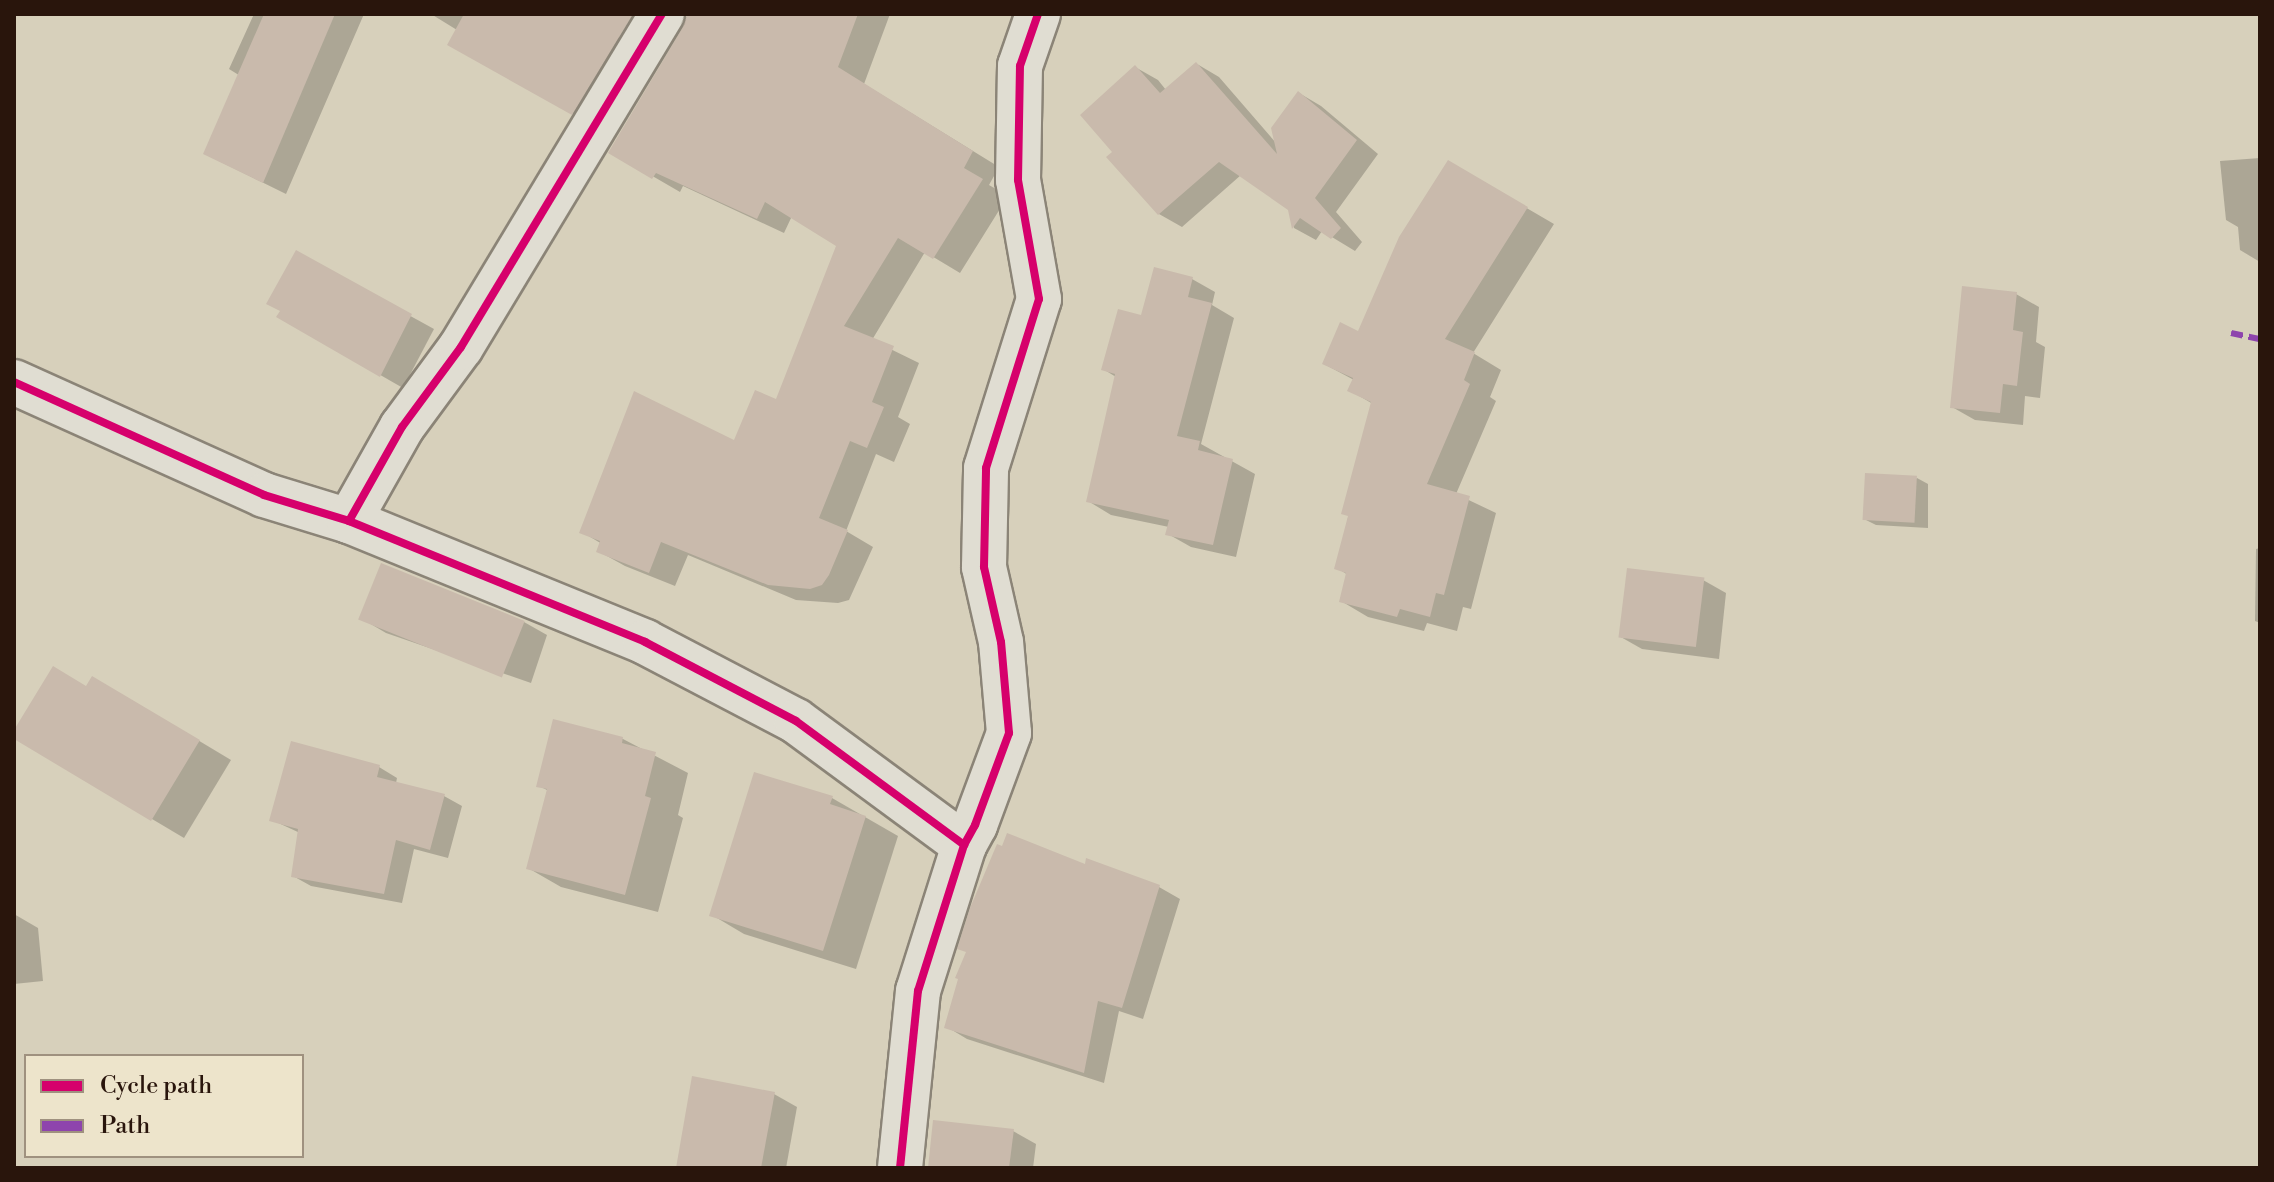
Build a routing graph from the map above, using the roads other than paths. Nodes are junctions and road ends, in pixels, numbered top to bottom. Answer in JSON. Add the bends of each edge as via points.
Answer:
{"nodes":[{"id":1,"x":662,"y":14,"type":"edge"},
{"id":2,"x":1038,"y":14,"type":"edge"},
{"id":3,"x":14,"y":382,"type":"edge"},
{"id":4,"x":349,"y":521,"type":"junction"},
{"id":5,"x":964,"y":845,"type":"junction"},
{"id":6,"x":900,"y":1168,"type":"edge"}],
"edges":[{"from":1,"to":4,"type":"street","via":[[461,347],[402,427]]},
{"from":2,"to":5,"type":"street","via":[[1020,66],[1018,180],[1039,299],[986,468],[984,567],[1001,642],[1009,733]]},
{"from":3,"to":4,"type":"street","via":[[264,495]]},
{"from":4,"to":5,"type":"street","via":[[645,642],[796,721]]},
{"from":5,"to":6,"type":"street","via":[[918,991]]}]}
